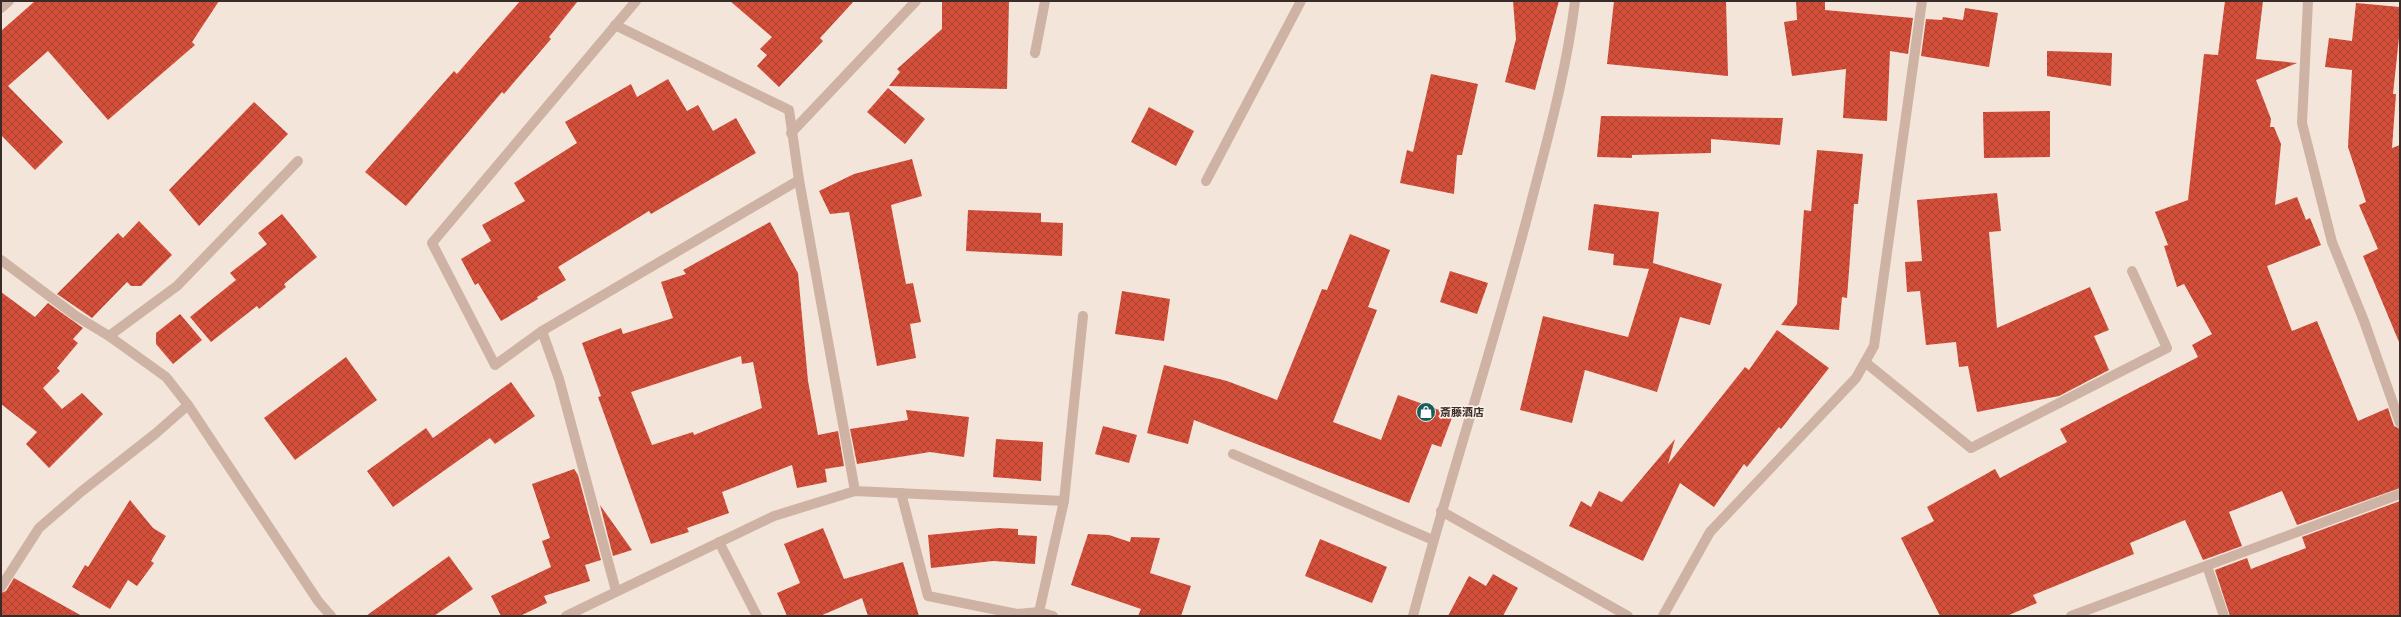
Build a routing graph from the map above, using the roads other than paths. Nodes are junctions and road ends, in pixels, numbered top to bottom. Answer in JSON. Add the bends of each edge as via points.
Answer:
{"nodes":[{"id":1,"x":9,"y":1,"type":"edge"},
{"id":2,"x":636,"y":1,"type":"edge"},
{"id":3,"x":916,"y":1,"type":"edge"},
{"id":4,"x":1045,"y":1,"type":"edge"},
{"id":5,"x":1301,"y":1,"type":"edge"},
{"id":6,"x":1575,"y":1,"type":"edge"},
{"id":7,"x":1922,"y":1,"type":"edge"},
{"id":8,"x":2308,"y":1,"type":"edge"},
{"id":9,"x":1,"y":8,"type":"edge"},
{"id":10,"x":616,"y":26,"type":"junction"},
{"id":11,"x":1035,"y":53,"type":"dead end"},
{"id":12,"x":791,"y":133,"type":"junction"},
{"id":13,"x":298,"y":161,"type":"dead end"},
{"id":14,"x":799,"y":180,"type":"junction"},
{"id":15,"x":1206,"y":181,"type":"dead end"},
{"id":16,"x":1,"y":260,"type":"edge"},
{"id":17,"x":2132,"y":271,"type":"dead end"},
{"id":18,"x":1083,"y":316,"type":"dead end"},
{"id":19,"x":542,"y":331,"type":"junction"},
{"id":20,"x":109,"y":336,"type":"junction"},
{"id":21,"x":1865,"y":362,"type":"junction"},
{"id":22,"x":188,"y":405,"type":"junction"},
{"id":23,"x":2400,"y":423,"type":"edge"},
{"id":24,"x":1233,"y":454,"type":"dead end"},
{"id":25,"x":856,"y":491,"type":"junction"},
{"id":26,"x":901,"y":493,"type":"junction"},
{"id":27,"x":2400,"y":494,"type":"edge"},
{"id":28,"x":1064,"y":501,"type":"junction"},
{"id":29,"x":1441,"y":511,"type":"junction"},
{"id":30,"x":1433,"y":540,"type":"junction"},
{"id":31,"x":719,"y":542,"type":"junction"},
{"id":32,"x":2207,"y":566,"type":"junction"},
{"id":33,"x":1,"y":587,"type":"edge"},
{"id":34,"x":616,"y":591,"type":"junction"},
{"id":35,"x":1039,"y":612,"type":"junction"},
{"id":36,"x":1017,"y":615,"type":"edge"},
{"id":37,"x":331,"y":616,"type":"edge"},
{"id":38,"x":566,"y":616,"type":"edge"},
{"id":39,"x":757,"y":616,"type":"edge"},
{"id":40,"x":1053,"y":616,"type":"edge"},
{"id":41,"x":1413,"y":616,"type":"edge"},
{"id":42,"x":1628,"y":616,"type":"edge"},
{"id":43,"x":1663,"y":616,"type":"edge"},
{"id":44,"x":2071,"y":616,"type":"edge"},
{"id":45,"x":2224,"y":616,"type":"edge"}],
"edges":[{"from":1,"to":9,"type":"street"},
{"from":2,"to":10,"type":"street"},
{"from":3,"to":12,"type":"street"},
{"from":4,"to":11,"type":"street"},
{"from":5,"to":15,"type":"street"},
{"from":6,"to":29,"type":"street","via":[[1565,72],[1508,292]]},
{"from":7,"to":21,"type":"street","via":[[1882,300],[1874,346]]},
{"from":8,"to":23,"type":"street","via":[[2302,124],[2332,242],[2364,321]]},
{"from":10,"to":12,"type":"street","via":[[789,110]]},
{"from":10,"to":19,"type":"street","via":[[432,243],[495,365]]},
{"from":12,"to":14,"type":"street"},
{"from":13,"to":20,"type":"street","via":[[177,286]]},
{"from":14,"to":19,"type":"street"},
{"from":14,"to":25,"type":"street"},
{"from":16,"to":20,"type":"street","via":[[76,316]]},
{"from":17,"to":21,"type":"street","via":[[2168,348],[1971,448]]},
{"from":18,"to":28,"type":"street"},
{"from":19,"to":34,"type":"street","via":[[559,379]]},
{"from":20,"to":22,"type":"street","via":[[166,377]]},
{"from":21,"to":43,"type":"street","via":[[1856,378],[1710,532]]},
{"from":22,"to":33,"type":"street","via":[[40,528]]},
{"from":22,"to":37,"type":"street","via":[[318,601]]},
{"from":24,"to":30,"type":"street"},
{"from":25,"to":26,"type":"street"},
{"from":25,"to":31,"type":"street","via":[[774,516]]},
{"from":26,"to":28,"type":"street"},
{"from":26,"to":36,"type":"street","via":[[928,596]]},
{"from":27,"to":32,"type":"street"},
{"from":28,"to":35,"type":"street"},
{"from":29,"to":30,"type":"street"},
{"from":29,"to":42,"type":"street"},
{"from":30,"to":41,"type":"street"},
{"from":31,"to":34,"type":"street"},
{"from":31,"to":39,"type":"street"},
{"from":32,"to":44,"type":"street"},
{"from":32,"to":45,"type":"street"},
{"from":34,"to":38,"type":"street"},
{"from":35,"to":36,"type":"street"},
{"from":35,"to":40,"type":"street"}]}
